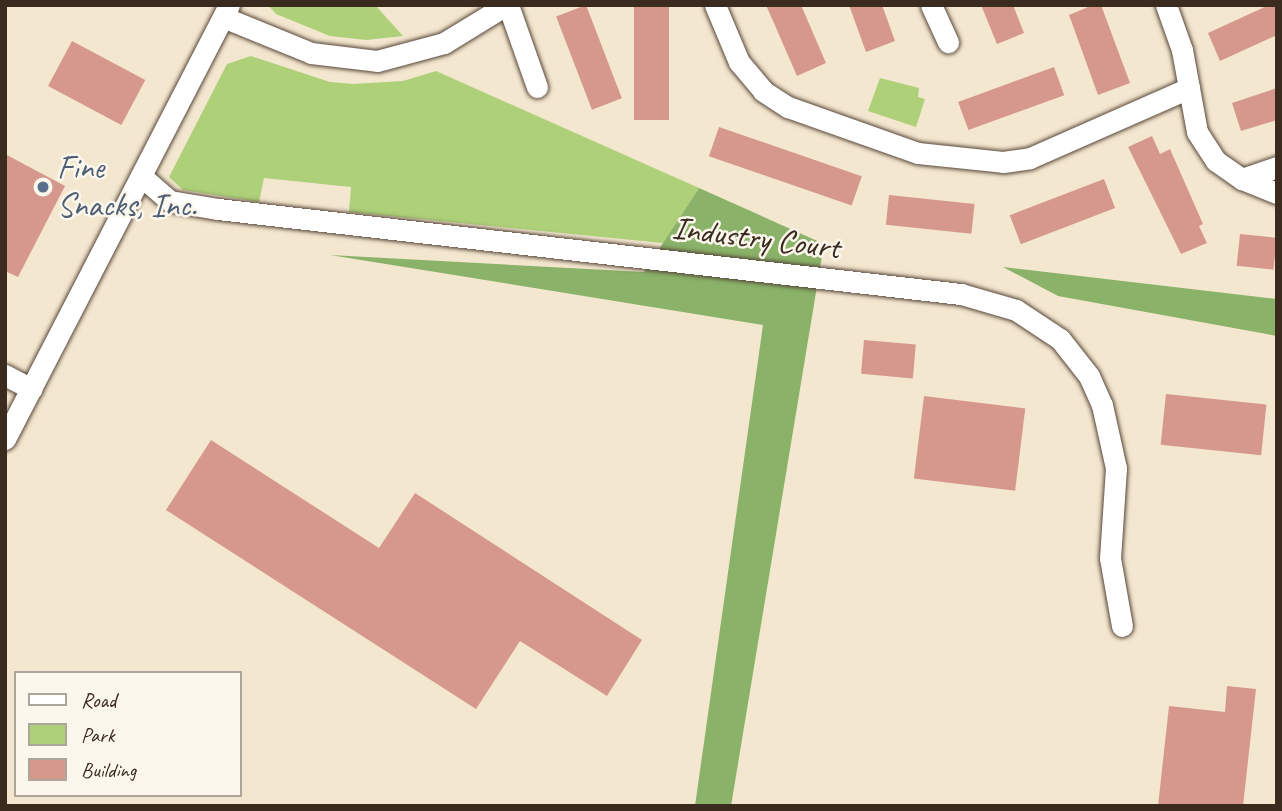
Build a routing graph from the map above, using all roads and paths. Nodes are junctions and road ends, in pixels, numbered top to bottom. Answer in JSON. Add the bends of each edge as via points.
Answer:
{"nodes":[{"id":1,"x":507,"y":5,"type":"edge"},
{"id":2,"x":715,"y":5,"type":"edge"},
{"id":3,"x":931,"y":5,"type":"edge"},
{"id":4,"x":1166,"y":5,"type":"edge"},
{"id":5,"x":226,"y":11,"type":"edge"},
{"id":6,"x":948,"y":42,"type":"dead end"},
{"id":7,"x":537,"y":86,"type":"dead end"},
{"id":8,"x":1189,"y":88,"type":"junction"},
{"id":9,"x":1277,"y":167,"type":"edge"},
{"id":10,"x":141,"y":176,"type":"junction"},
{"id":11,"x":1242,"y":179,"type":"junction"},
{"id":12,"x":1277,"y":193,"type":"edge"},
{"id":13,"x":5,"y":375,"type":"edge"},
{"id":14,"x":31,"y":389,"type":"junction"},
{"id":15,"x":5,"y":439,"type":"edge"},
{"id":16,"x":1122,"y":626,"type":"dead end"}],
"edges":[{"from":1,"to":5,"type":"street","via":[[444,43],[377,61],[311,53]]},
{"from":1,"to":7,"type":"street"},
{"from":2,"to":8,"type":"street","via":[[738,62],[763,91],[814,117],[918,153],[1003,162],[1030,158]]},
{"from":3,"to":6,"type":"street"},
{"from":4,"to":8,"type":"street"},
{"from":5,"to":10,"type":"street"},
{"from":8,"to":11,"type":"street","via":[[1191,112],[1208,151]]},
{"from":9,"to":11,"type":"street"},
{"from":10,"to":14,"type":"street"},
{"from":10,"to":16,"type":"street","name":"Industry Court","via":[[170,201],[218,209],[961,294],[1016,310],[1060,339],[1078,359],[1102,405],[1116,468],[1110,558]]},
{"from":11,"to":12,"type":"street"},
{"from":13,"to":14,"type":"street"},
{"from":14,"to":15,"type":"street"}]}
